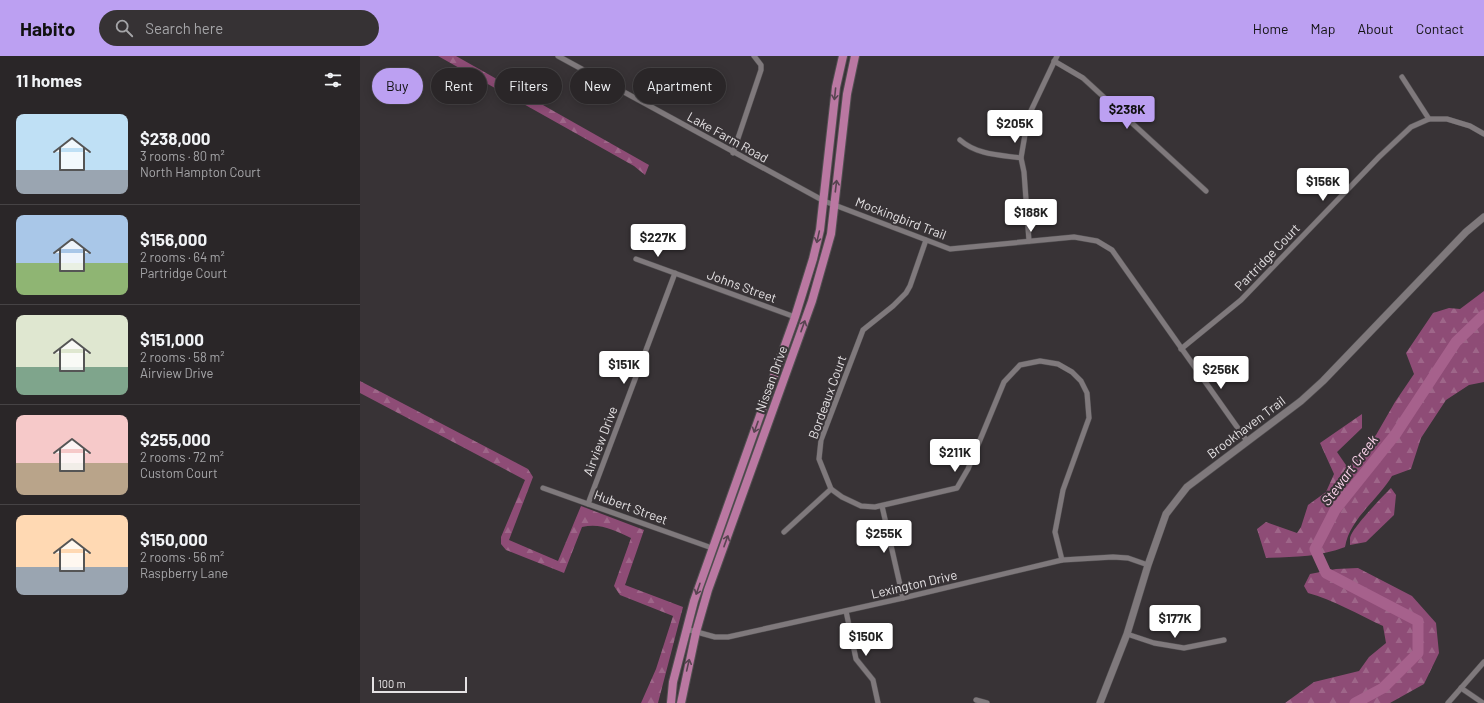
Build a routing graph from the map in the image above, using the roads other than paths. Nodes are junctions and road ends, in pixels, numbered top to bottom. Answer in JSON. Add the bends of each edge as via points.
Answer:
{"nodes":[{"id":1,"x":558,"y":56,"type":"edge"},
{"id":2,"x":754,"y":56,"type":"edge"},
{"id":3,"x":844,"y":56,"type":"edge"},
{"id":4,"x":855,"y":56,"type":"edge"},
{"id":5,"x":1056,"y":58,"type":"edge"},
{"id":6,"x":1402,"y":77,"type":"dead end"},
{"id":7,"x":1429,"y":119,"type":"junction"},
{"id":8,"x":1484,"y":134,"type":"edge"},
{"id":9,"x":960,"y":140,"type":"dead end"},
{"id":10,"x":734,"y":153,"type":"junction"},
{"id":11,"x":1021,"y":158,"type":"junction"},
{"id":12,"x":1206,"y":191,"type":"dead end"},
{"id":13,"x":824,"y":201,"type":"junction"},
{"id":14,"x":834,"y":205,"type":"junction"},
{"id":15,"x":1484,"y":217,"type":"edge"},
{"id":16,"x":926,"y":240,"type":"junction"},
{"id":17,"x":1029,"y":241,"type":"junction"},
{"id":18,"x":636,"y":259,"type":"dead end"},
{"id":19,"x":675,"y":273,"type":"junction"},
{"id":20,"x":795,"y":317,"type":"junction"},
{"id":21,"x":1181,"y":349,"type":"junction"},
{"id":22,"x":1247,"y":441,"type":"junction"},
{"id":23,"x":543,"y":488,"type":"dead end"},
{"id":24,"x":831,"y":489,"type":"junction"},
{"id":25,"x":588,"y":504,"type":"junction"},
{"id":26,"x":882,"y":506,"type":"junction"},
{"id":27,"x":784,"y":532,"type":"dead end"},
{"id":28,"x":712,"y":548,"type":"junction"},
{"id":29,"x":1062,"y":560,"type":"junction"},
{"id":30,"x":1148,"y":565,"type":"junction"},
{"id":31,"x":903,"y":598,"type":"junction"},
{"id":32,"x":846,"y":611,"type":"junction"},
{"id":33,"x":686,"y":628,"type":"junction"},
{"id":34,"x":696,"y":632,"type":"junction"},
{"id":35,"x":1127,"y":634,"type":"junction"},
{"id":36,"x":1224,"y":640,"type":"dead end"},
{"id":37,"x":1484,"y":662,"type":"edge"},
{"id":38,"x":1461,"y":688,"type":"junction"},
{"id":39,"x":976,"y":700,"type":"dead end"},
{"id":40,"x":670,"y":703,"type":"edge"},
{"id":41,"x":681,"y":703,"type":"edge"},
{"id":42,"x":878,"y":703,"type":"edge"},
{"id":43,"x":987,"y":703,"type":"edge"},
{"id":44,"x":1100,"y":703,"type":"edge"},
{"id":45,"x":1448,"y":703,"type":"edge"},
{"id":46,"x":1483,"y":703,"type":"edge"}],
"edges":[{"from":1,"to":10,"type":"street","name":"Lake Farm Road"},
{"from":2,"to":10,"type":"street","via":[[761,65],[760,70]]},
{"from":3,"to":13,"type":"main road","name":"Nissan Drive","one_way":true,"via":[[836,87]]},
{"from":14,"to":4,"type":"main road","name":"Nissan Drive","one_way":true,"via":[[847,94]]},
{"from":5,"to":11,"type":"street","via":[[1028,117]]},
{"from":5,"to":12,"type":"street","via":[[1083,78]]},
{"from":6,"to":7,"type":"street"},
{"from":7,"to":8,"type":"street","name":"Partridge Court","via":[[1447,119],[1470,126]]},
{"from":7,"to":21,"type":"street","name":"Partridge Court","via":[[1411,127],[1241,300]]},
{"from":9,"to":11,"type":"street","via":[[986,154]]},
{"from":10,"to":13,"type":"street","name":"Lake Farm Road"},
{"from":11,"to":17,"type":"street"},
{"from":13,"to":14,"type":"street","name":"Mockingbird Trail"},
{"from":13,"to":20,"type":"main road","name":"Nissan Drive","one_way":true,"via":[[813,259]]},
{"from":14,"to":16,"type":"street","name":"Mockingbird Trail"},
{"from":34,"to":14,"type":"main road","name":"Nissan Drive","one_way":true,"via":[[708,590],[812,300],[831,234]]},
{"from":15,"to":22,"type":"street","name":"Brookhaven Trail","via":[[1466,232],[1324,381]]},
{"from":16,"to":17,"type":"street","name":"Mockingbird Trail","via":[[950,249]]},
{"from":16,"to":24,"type":"street","name":"Bordeaux Court","via":[[906,293],[863,330],[821,440],[819,459]]},
{"from":17,"to":21,"type":"street","name":"Mockingbird Trail","via":[[1074,237],[1097,241],[1112,250]]},
{"from":18,"to":19,"type":"street","name":"Johns Street"},
{"from":19,"to":20,"type":"street","name":"Johns Street"},
{"from":19,"to":25,"type":"street","name":"Airview Drive"},
{"from":20,"to":28,"type":"main road","name":"Nissan Drive","one_way":true},
{"from":21,"to":22,"type":"street"},
{"from":22,"to":30,"type":"street","name":"Brookhaven Trail","via":[[1187,487],[1166,514]]},
{"from":23,"to":25,"type":"street","name":"Hubert Street"},
{"from":24,"to":26,"type":"street","via":[[842,498],[861,506]]},
{"from":24,"to":27,"type":"street"},
{"from":25,"to":28,"type":"street","name":"Hubert Street"},
{"from":26,"to":29,"type":"street","via":[[957,488],[968,469],[1004,382],[1020,365],[1040,361],[1058,364],[1081,381],[1087,393],[1089,418],[1063,490],[1055,532]]},
{"from":26,"to":31,"type":"street"},
{"from":28,"to":33,"type":"main road","name":"Nissan Drive","one_way":true},
{"from":29,"to":30,"type":"street","name":"Lexington Drive","via":[[1113,557],[1128,558]]},
{"from":29,"to":31,"type":"street","name":"Lexington Drive"},
{"from":30,"to":35,"type":"street","name":"Brookhaven Trail"},
{"from":31,"to":32,"type":"street","name":"Lexington Drive"},
{"from":32,"to":34,"type":"street","name":"Lexington Drive","via":[[728,638]]},
{"from":32,"to":42,"type":"street","via":[[856,659],[873,680]]},
{"from":33,"to":34,"type":"street","name":"Lexington Drive"},
{"from":33,"to":40,"type":"main road","name":"Nissan Drive"},
{"from":41,"to":34,"type":"main road","name":"Nissan Drive","one_way":true},
{"from":35,"to":36,"type":"street","via":[[1154,644],[1184,648]]},
{"from":35,"to":44,"type":"street","name":"Brookhaven Trail"},
{"from":37,"to":38,"type":"street"},
{"from":38,"to":45,"type":"street"},
{"from":38,"to":46,"type":"street"},
{"from":39,"to":43,"type":"street"}]}
